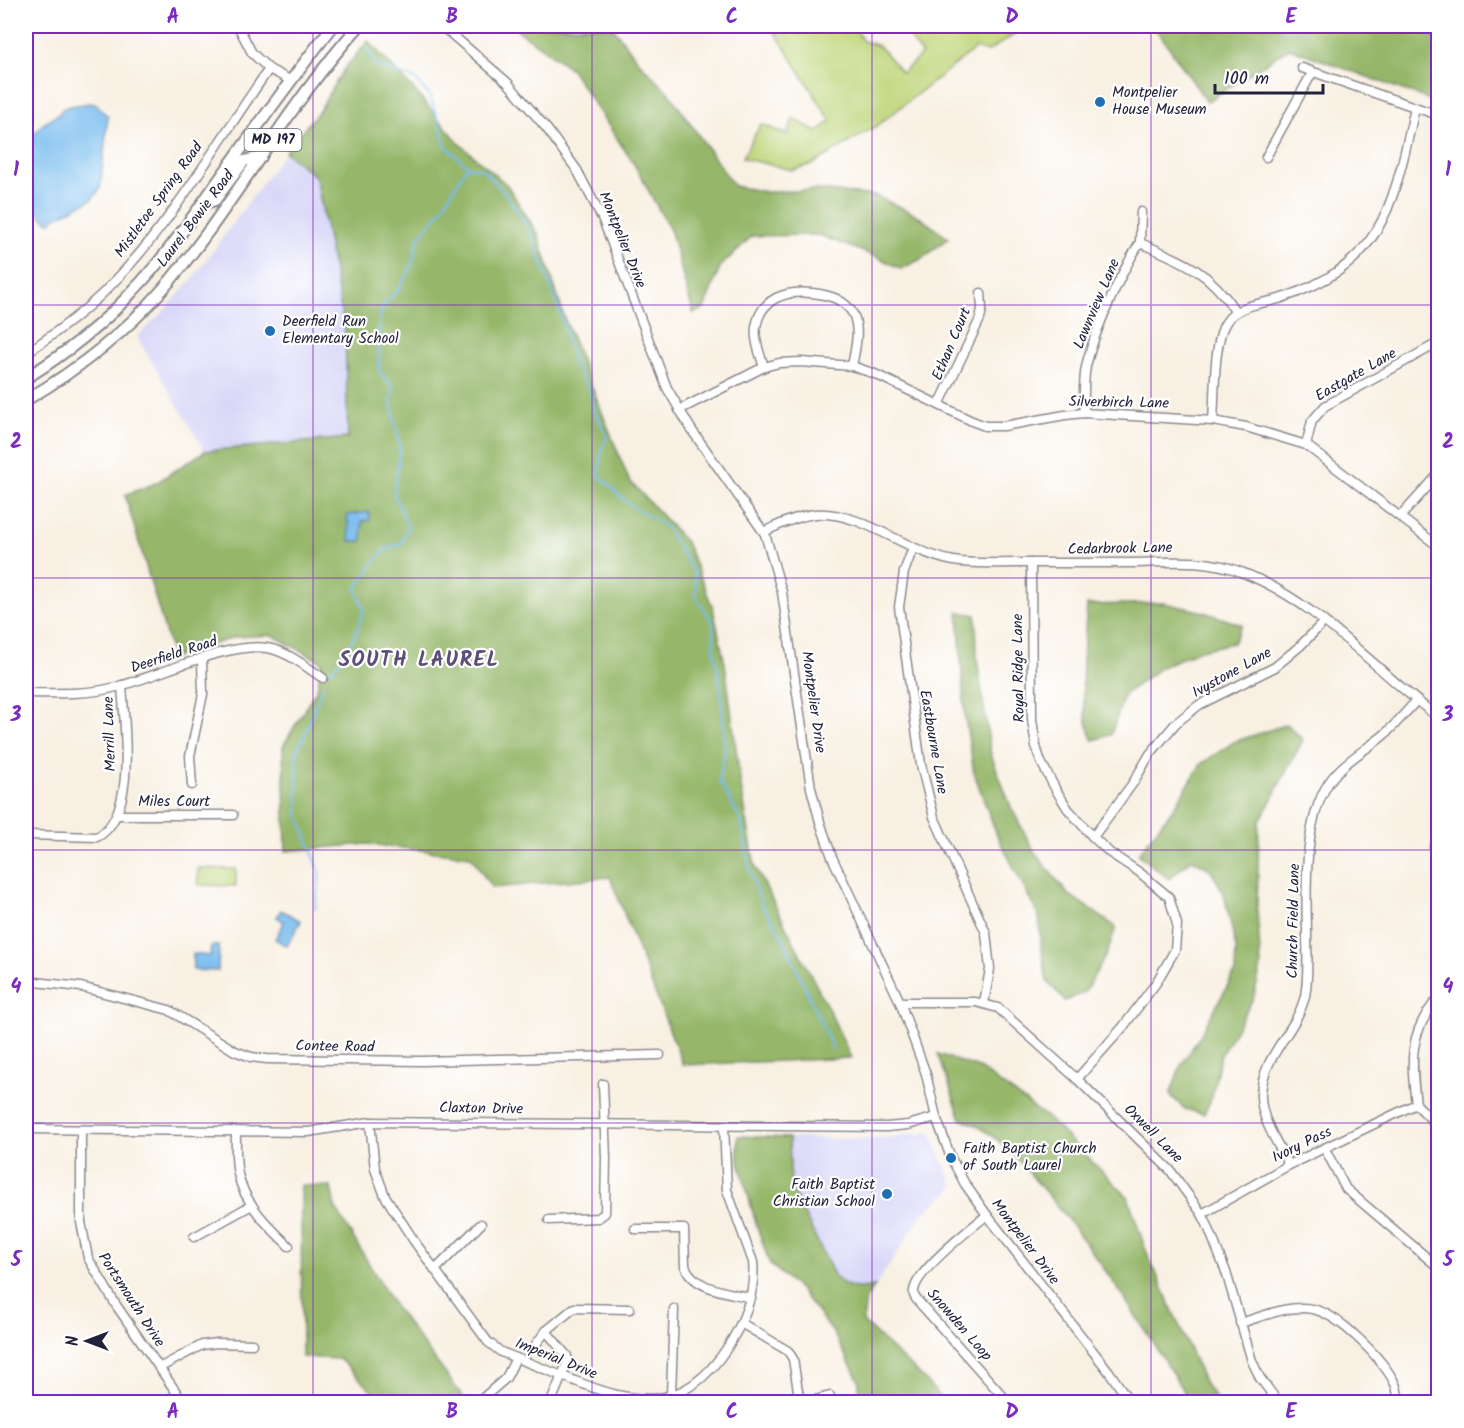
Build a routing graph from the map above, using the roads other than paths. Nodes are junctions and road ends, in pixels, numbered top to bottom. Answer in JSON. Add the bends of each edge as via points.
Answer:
{"nodes":[{"id":1,"x":238,"y":26,"type":"edge"},
{"id":2,"x":330,"y":26,"type":"edge"},
{"id":3,"x":359,"y":26,"type":"edge"},
{"id":4,"x":442,"y":26,"type":"edge"},
{"id":5,"x":1302,"y":68,"type":"dead end"},
{"id":6,"x":269,"y":69,"type":"junction"},
{"id":7,"x":1312,"y":73,"type":"junction"},
{"id":8,"x":291,"y":80,"type":"junction"},
{"id":9,"x":1415,"y":108,"type":"junction"},
{"id":10,"x":1438,"y":115,"type":"edge"},
{"id":11,"x":261,"y":157,"type":"junction"},
{"id":12,"x":1266,"y":157,"type":"dead end"},
{"id":13,"x":202,"y":204,"type":"junction"},
{"id":14,"x":1141,"y":212,"type":"dead end"},
{"id":15,"x":1140,"y":243,"type":"junction"},
{"id":16,"x":981,"y":293,"type":"dead end"},
{"id":17,"x":1235,"y":311,"type":"junction"},
{"id":18,"x":1438,"y":343,"type":"edge"},
{"id":19,"x":26,"y":353,"type":"edge"},
{"id":20,"x":852,"y":366,"type":"junction"},
{"id":21,"x":764,"y":367,"type":"junction"},
{"id":22,"x":26,"y":378,"type":"edge"},
{"id":23,"x":26,"y":400,"type":"edge"},
{"id":24,"x":939,"y":405,"type":"junction"},
{"id":25,"x":680,"y":410,"type":"junction"},
{"id":26,"x":1084,"y":413,"type":"junction"},
{"id":27,"x":1213,"y":421,"type":"junction"},
{"id":28,"x":1306,"y":445,"type":"junction"},
{"id":29,"x":1438,"y":475,"type":"edge"},
{"id":30,"x":1401,"y":516,"type":"junction"},
{"id":31,"x":764,"y":532,"type":"junction"},
{"id":32,"x":1438,"y":546,"type":"edge"},
{"id":33,"x":913,"y":548,"type":"junction"},
{"id":34,"x":1032,"y":563,"type":"junction"},
{"id":35,"x":1324,"y":622,"type":"junction"},
{"id":36,"x":201,"y":660,"type":"junction"},
{"id":37,"x":323,"y":678,"type":"dead end"},
{"id":38,"x":122,"y":686,"type":"junction"},
{"id":39,"x":26,"y":693,"type":"edge"},
{"id":40,"x":1416,"y":701,"type":"junction"},
{"id":41,"x":1438,"y":717,"type":"edge"},
{"id":42,"x":192,"y":785,"type":"dead end"},
{"id":43,"x":116,"y":815,"type":"junction"},
{"id":44,"x":233,"y":815,"type":"dead end"},
{"id":45,"x":26,"y":835,"type":"edge"},
{"id":46,"x":1094,"y":837,"type":"junction"},
{"id":47,"x":26,"y":981,"type":"edge"},
{"id":48,"x":1438,"y":999,"type":"edge"},
{"id":49,"x":900,"y":1002,"type":"junction"},
{"id":50,"x":984,"y":1003,"type":"junction"},
{"id":51,"x":660,"y":1055,"type":"dead end"},
{"id":52,"x":1077,"y":1079,"type":"junction"},
{"id":53,"x":603,"y":1084,"type":"dead end"},
{"id":54,"x":1416,"y":1104,"type":"junction"},
{"id":55,"x":936,"y":1117,"type":"junction"},
{"id":56,"x":370,"y":1122,"type":"junction"},
{"id":57,"x":605,"y":1124,"type":"junction"},
{"id":58,"x":724,"y":1126,"type":"junction"},
{"id":59,"x":1438,"y":1126,"type":"edge"},
{"id":60,"x":26,"y":1129,"type":"edge"},
{"id":61,"x":81,"y":1131,"type":"junction"},
{"id":62,"x":236,"y":1132,"type":"junction"},
{"id":63,"x":1326,"y":1149,"type":"junction"},
{"id":64,"x":1289,"y":1166,"type":"junction"},
{"id":65,"x":252,"y":1205,"type":"junction"},
{"id":66,"x":1202,"y":1214,"type":"junction"},
{"id":67,"x":987,"y":1215,"type":"junction"},
{"id":68,"x":549,"y":1220,"type":"dead end"},
{"id":69,"x":481,"y":1224,"type":"dead end"},
{"id":70,"x":634,"y":1229,"type":"dead end"},
{"id":71,"x":194,"y":1237,"type":"dead end"},
{"id":72,"x":289,"y":1246,"type":"dead end"},
{"id":73,"x":1438,"y":1268,"type":"edge"},
{"id":74,"x":435,"y":1270,"type":"junction"},
{"id":75,"x":751,"y":1298,"type":"junction"},
{"id":76,"x":630,"y":1309,"type":"dead end"},
{"id":77,"x":674,"y":1309,"type":"dead end"},
{"id":78,"x":741,"y":1323,"type":"junction"},
{"id":79,"x":1240,"y":1323,"type":"junction"},
{"id":80,"x":546,"y":1331,"type":"junction"},
{"id":81,"x":252,"y":1344,"type":"dead end"},
{"id":82,"x":536,"y":1344,"type":"dead end"},
{"id":83,"x":516,"y":1358,"type":"junction"},
{"id":84,"x":159,"y":1368,"type":"junction"},
{"id":85,"x":562,"y":1376,"type":"junction"},
{"id":86,"x":671,"y":1395,"type":"junction"},
{"id":87,"x":830,"y":1396,"type":"dead end"},
{"id":88,"x":483,"y":1398,"type":"dead end"},
{"id":89,"x":631,"y":1401,"type":"edge"},
{"id":90,"x":183,"y":1402,"type":"edge"},
{"id":91,"x":551,"y":1402,"type":"edge"},
{"id":92,"x":677,"y":1402,"type":"edge"},
{"id":93,"x":1008,"y":1402,"type":"edge"},
{"id":94,"x":1130,"y":1402,"type":"edge"},
{"id":95,"x":1278,"y":1402,"type":"edge"},
{"id":96,"x":1398,"y":1402,"type":"edge"}],
"edges":[{"from":1,"to":6,"type":"street","via":[[252,54]]},
{"from":2,"to":8,"type":"main road","name":"Laurel Bowie Road","number":"MD 197"},
{"from":3,"to":11,"type":"main road","name":"Laurel Bowie Road","number":"MD 197"},
{"from":4,"to":25,"type":"street","name":"Montpelier Drive","via":[[508,84],[577,170],[603,220],[658,366]]},
{"from":5,"to":7,"type":"street"},
{"from":6,"to":8,"type":"street"},
{"from":6,"to":19,"type":"street","name":"Mistletoe Spring Road","via":[[128,267],[76,317]]},
{"from":7,"to":9,"type":"street"},
{"from":7,"to":12,"type":"street"},
{"from":8,"to":13,"type":"main road","name":"Laurel Bowie Road","number":"MD 197"},
{"from":9,"to":10,"type":"street"},
{"from":9,"to":17,"type":"street","via":[[1393,197],[1377,233],[1362,252],[1318,284]]},
{"from":11,"to":13,"type":"main road","via":[[244,161],[215,200]]},
{"from":11,"to":23,"type":"main road","name":"Laurel Bowie Road","number":"MD 197","via":[[154,298],[98,352]]},
{"from":13,"to":22,"type":"main road","name":"Laurel Bowie Road","number":"MD 197","via":[[131,294],[70,348]]},
{"from":14,"to":15,"type":"street"},
{"from":15,"to":17,"type":"street","via":[[1201,272],[1226,296]]},
{"from":15,"to":26,"type":"street","name":"Lawnview Lane","via":[[1113,295],[1089,356]]},
{"from":16,"to":24,"type":"street","name":"Ethan Court","via":[[980,319]]},
{"from":17,"to":27,"type":"street","via":[[1219,341]]},
{"from":18,"to":28,"type":"street","name":"Eastgate Lane","via":[[1325,406],[1312,421]]},
{"from":20,"to":21,"type":"street","name":"Silverbirch Lane","via":[[801,362]]},
{"from":20,"to":21,"type":"street","via":[[857,333],[848,307],[833,297],[796,291],[774,298],[760,315],[756,339]]},
{"from":20,"to":24,"type":"street","name":"Silverbirch Lane"},
{"from":21,"to":25,"type":"street","name":"Silverbirch Lane"},
{"from":24,"to":26,"type":"street","name":"Silverbirch Lane","via":[[972,421],[994,426]]},
{"from":25,"to":31,"type":"street","name":"Montpelier Drive"},
{"from":26,"to":27,"type":"street","name":"Silverbirch Lane"},
{"from":27,"to":28,"type":"street","name":"Silverbirch Lane"},
{"from":28,"to":30,"type":"street","name":"Silverbirch Lane"},
{"from":29,"to":30,"type":"street"},
{"from":30,"to":32,"type":"street","name":"Silverbirch Lane"},
{"from":31,"to":33,"type":"street","name":"Cedarbrook Lane","via":[[804,516],[830,514],[856,520]]},
{"from":31,"to":49,"type":"street","name":"Montpelier Drive","via":[[782,592],[817,813],[832,857]]},
{"from":33,"to":34,"type":"street","name":"Cedarbrook Lane","via":[[963,562]]},
{"from":33,"to":50,"type":"street","name":"Eastbourne Lane","via":[[902,578],[899,608],[917,739],[934,817],[986,933],[990,975]]},
{"from":34,"to":35,"type":"street","name":"Cedarbrook Lane","via":[[1185,561],[1224,566],[1261,580]]},
{"from":34,"to":46,"type":"street","name":"Royal Ridge Lane","via":[[1032,719],[1036,747],[1068,809]]},
{"from":35,"to":40,"type":"street","name":"Cedarbrook Lane"},
{"from":35,"to":46,"type":"street","name":"Ivystone Lane","via":[[1275,667],[1199,705],[1176,723],[1150,754]]},
{"from":36,"to":37,"type":"street","name":"Deerfield Road","via":[[239,649],[267,648]]},
{"from":36,"to":38,"type":"street","name":"Deerfield Road"},
{"from":36,"to":42,"type":"street","via":[[203,694],[190,756]]},
{"from":38,"to":39,"type":"street","name":"Deerfield Road","via":[[88,692]]},
{"from":38,"to":43,"type":"street","name":"Merrill Lane","via":[[126,777]]},
{"from":40,"to":41,"type":"street","name":"Cedarbrook Lane"},
{"from":40,"to":64,"type":"street","name":"Church Field Lane","via":[[1385,733],[1341,768],[1325,789],[1315,817],[1307,878],[1305,997],[1265,1071],[1261,1095],[1264,1114]]},
{"from":43,"to":44,"type":"street","name":"Miles Court"},
{"from":43,"to":45,"type":"street","via":[[97,837]]},
{"from":46,"to":52,"type":"street","name":"Royal Ridge Lane","via":[[1169,897],[1178,924],[1174,950],[1156,983]]},
{"from":47,"to":51,"type":"street","name":"Contee Road","via":[[81,987],[169,1010],[235,1051],[267,1059],[413,1061]]},
{"from":48,"to":54,"type":"street","via":[[1422,1021],[1413,1049]]},
{"from":49,"to":50,"type":"street","name":"Oxwell Lane"},
{"from":49,"to":55,"type":"street","name":"Montpelier Drive","via":[[927,1074]]},
{"from":50,"to":52,"type":"street","name":"Oxwell Lane","via":[[1006,1015]]},
{"from":52,"to":66,"type":"street","name":"Oxwell Lane","via":[[1170,1170]]},
{"from":53,"to":57,"type":"street"},
{"from":54,"to":59,"type":"street"},
{"from":54,"to":63,"type":"street","name":"Ivory Pass"},
{"from":55,"to":58,"type":"street","name":"Claxton Drive","via":[[887,1126]]},
{"from":55,"to":67,"type":"street","name":"Montpelier Drive","via":[[951,1158]]},
{"from":56,"to":57,"type":"street","name":"Claxton Drive"},
{"from":56,"to":62,"type":"street","name":"Claxton Drive","via":[[308,1132]]},
{"from":56,"to":74,"type":"street","name":"Imperial Drive","via":[[375,1169],[384,1196]]},
{"from":57,"to":58,"type":"street","name":"Claxton Drive"},
{"from":57,"to":68,"type":"street","via":[[605,1213],[598,1218]]},
{"from":58,"to":75,"type":"street","name":"Imperial Drive","via":[[727,1190],[753,1262]]},
{"from":60,"to":61,"type":"street","name":"Claxton Drive"},
{"from":61,"to":62,"type":"street","name":"Claxton Drive"},
{"from":61,"to":84,"type":"street","name":"Portsmouth Drive","via":[[81,1222],[86,1251],[98,1278]]},
{"from":62,"to":65,"type":"street","via":[[237,1172]]},
{"from":63,"to":64,"type":"street","name":"Ivory Pass"},
{"from":63,"to":73,"type":"street","via":[[1346,1190]]},
{"from":64,"to":66,"type":"street","name":"Ivory Pass"},
{"from":65,"to":71,"type":"street"},
{"from":65,"to":72,"type":"street"},
{"from":66,"to":79,"type":"street","name":"Oxwell Lane","via":[[1218,1249]]},
{"from":67,"to":93,"type":"street","name":"Snowden Loop","via":[[938,1258],[914,1292]]},
{"from":67,"to":94,"type":"street","name":"Montpelier Drive"},
{"from":69,"to":74,"type":"street"},
{"from":70,"to":75,"type":"street","via":[[684,1229],[687,1272],[703,1285]]},
{"from":74,"to":83,"type":"street","name":"Imperial Drive","via":[[488,1342]]},
{"from":75,"to":78,"type":"street","name":"Imperial Drive"},
{"from":76,"to":80,"type":"street","via":[[574,1308]]},
{"from":77,"to":86,"type":"street"},
{"from":78,"to":86,"type":"street","name":"Imperial Drive","via":[[709,1371],[687,1389]]},
{"from":78,"to":87,"type":"street","via":[[788,1351],[803,1402]]},
{"from":79,"to":95,"type":"street","name":"Oxwell Lane","via":[[1260,1378]]},
{"from":79,"to":96,"type":"street","via":[[1290,1309],[1323,1311],[1383,1366],[1396,1386]]},
{"from":80,"to":82,"type":"street"},
{"from":80,"to":85,"type":"street","via":[[567,1356]]},
{"from":81,"to":84,"type":"street","via":[[202,1345]]},
{"from":83,"to":85,"type":"street","name":"Imperial Drive"},
{"from":83,"to":88,"type":"street","via":[[506,1378]]},
{"from":84,"to":90,"type":"street","name":"Portsmouth Drive"},
{"from":85,"to":89,"type":"street","name":"Imperial Drive"},
{"from":85,"to":91,"type":"street"},
{"from":86,"to":89,"type":"street","name":"Imperial Drive"},
{"from":86,"to":92,"type":"street"}]}
